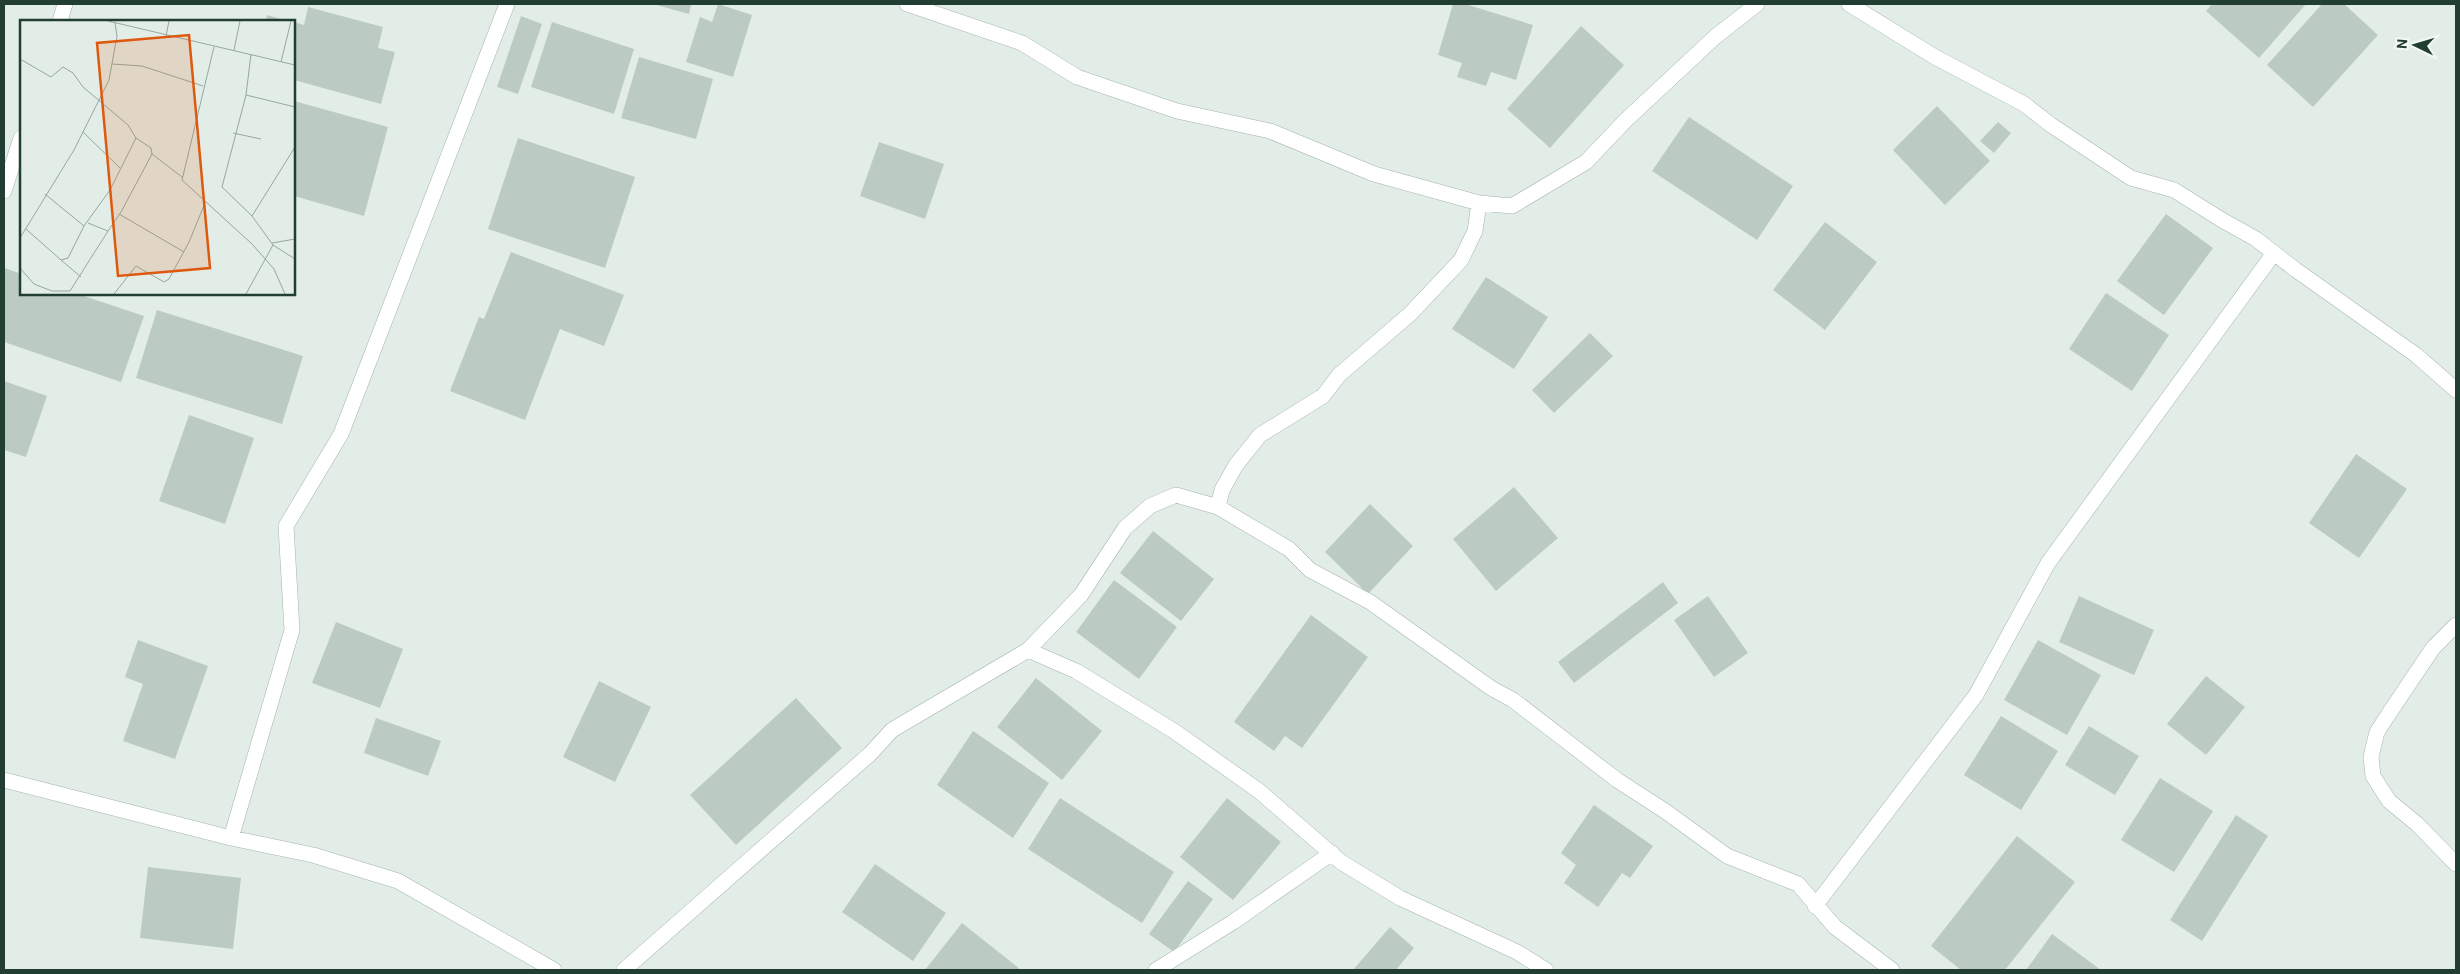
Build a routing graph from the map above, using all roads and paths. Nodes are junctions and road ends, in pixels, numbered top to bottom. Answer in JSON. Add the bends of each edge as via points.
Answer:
{"nodes":[{"id":1,"x":65,"y":4,"type":"edge"},
{"id":2,"x":507,"y":4,"type":"edge"},
{"id":3,"x":907,"y":4,"type":"edge"},
{"id":4,"x":1757,"y":4,"type":"edge"},
{"id":5,"x":1849,"y":4,"type":"edge"},
{"id":6,"x":60,"y":20,"type":"edge"},
{"id":7,"x":20,"y":141,"type":"edge"},
{"id":8,"x":4,"y":191,"type":"edge"},
{"id":9,"x":1478,"y":204,"type":"junction"},
{"id":10,"x":2274,"y":253,"type":"junction"},
{"id":11,"x":2456,"y":390,"type":"edge"},
{"id":12,"x":1218,"y":506,"type":"junction"},
{"id":13,"x":2456,"y":626,"type":"edge"},
{"id":14,"x":1028,"y":650,"type":"junction"},
{"id":15,"x":4,"y":780,"type":"edge"},
{"id":16,"x":231,"y":838,"type":"junction"},
{"id":17,"x":1332,"y":853,"type":"junction"},
{"id":18,"x":2456,"y":864,"type":"edge"},
{"id":19,"x":1814,"y":906,"type":"junction"},
{"id":20,"x":554,"y":970,"type":"edge"},
{"id":21,"x":624,"y":970,"type":"edge"},
{"id":22,"x":1156,"y":970,"type":"edge"},
{"id":23,"x":1546,"y":970,"type":"edge"},
{"id":24,"x":1892,"y":970,"type":"edge"}],
"edges":[{"from":1,"to":6,"type":"street"},
{"from":2,"to":16,"type":"street","via":[[341,434],[286,526],[292,630]]},
{"from":3,"to":9,"type":"street","via":[[1022,43],[1077,77],[1177,111],[1270,131],[1374,174]]},
{"from":4,"to":9,"type":"street","via":[[1626,120],[1586,162],[1512,206]]},
{"from":5,"to":10,"type":"street","via":[[1935,57],[2024,104],[2131,178],[2174,190]]},
{"from":7,"to":8,"type":"street"},
{"from":9,"to":12,"type":"street","via":[[1476,231],[1461,260],[1410,314],[1339,375],[1323,396],[1260,435],[1236,465],[1222,490]]},
{"from":10,"to":11,"type":"street","via":[[2416,356]]},
{"from":10,"to":19,"type":"street","via":[[2048,563],[1976,695]]},
{"from":12,"to":14,"type":"street","via":[[1176,495],[1150,506],[1125,528],[1081,595]]},
{"from":12,"to":19,"type":"street","via":[[1289,549],[1310,570],[1370,602],[1513,700],[1616,780],[1727,856],[1798,884]]},
{"from":13,"to":18,"type":"street","via":[[2433,648],[2377,732],[2371,757],[2373,776],[2389,802],[2417,824]]},
{"from":14,"to":17,"type":"street","via":[[1076,670],[1174,731],[1259,790]]},
{"from":14,"to":21,"type":"street","via":[[892,730],[870,754]]},
{"from":15,"to":16,"type":"street"},
{"from":16,"to":20,"type":"street","via":[[314,855],[398,881]]},
{"from":17,"to":22,"type":"street","via":[[1233,922]]},
{"from":17,"to":23,"type":"street","via":[[1341,862],[1400,898],[1517,952]]},
{"from":19,"to":24,"type":"street","via":[[1835,927]]}]}
